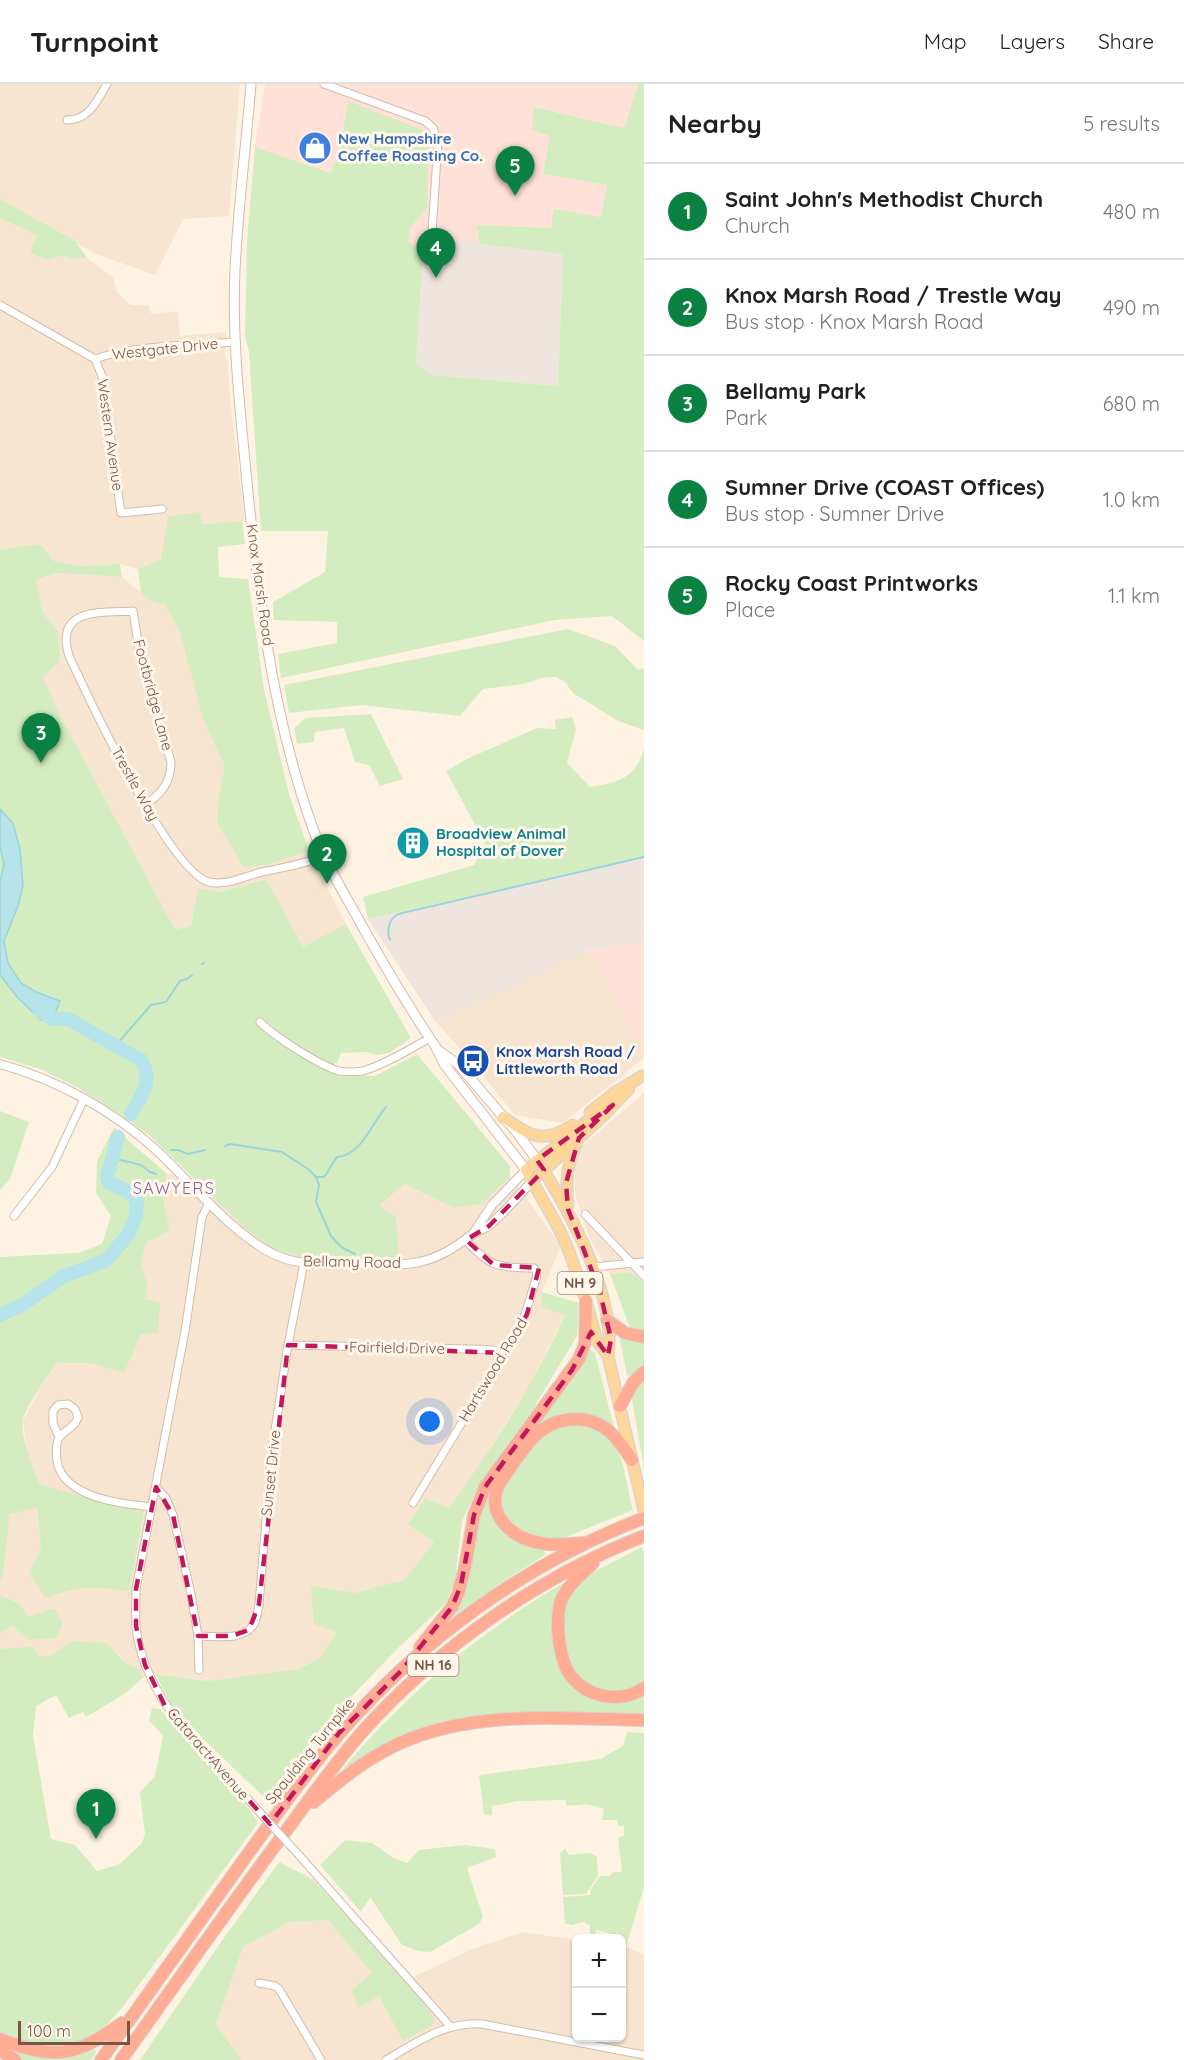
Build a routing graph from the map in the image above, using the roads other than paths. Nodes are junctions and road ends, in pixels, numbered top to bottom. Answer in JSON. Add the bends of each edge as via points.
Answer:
{"nodes":[{"id":1,"x":107,"y":84,"type":"edge"},
{"id":2,"x":251,"y":84,"type":"edge"},
{"id":3,"x":324,"y":84,"type":"edge"},
{"id":4,"x":67,"y":120,"type":"dead end"},
{"id":5,"x":432,"y":232,"type":"dead end"},
{"id":6,"x":0,"y":305,"type":"edge"},
{"id":7,"x":236,"y":342,"type":"junction"},
{"id":8,"x":95,"y":359,"type":"junction"},
{"id":9,"x":162,"y":509,"type":"dead end"},
{"id":10,"x":133,"y":611,"type":"joint"},
{"id":11,"x":145,"y":806,"type":"junction"},
{"id":12,"x":324,"y":856,"type":"junction"},
{"id":13,"x":260,"y":1022,"type":"dead end"},
{"id":14,"x":430,"y":1038,"type":"junction"},
{"id":15,"x":437,"y":1049,"type":"junction"},
{"id":16,"x":0,"y":1064,"type":"edge"},
{"id":17,"x":643,"y":1076,"type":"edge"},
{"id":18,"x":84,"y":1099,"type":"junction"},
{"id":19,"x":612,"y":1105,"type":"junction"},
{"id":20,"x":503,"y":1117,"type":"junction"},
{"id":21,"x":579,"y":1138,"type":"junction"},
{"id":22,"x":537,"y":1160,"type":"junction"},
{"id":23,"x":526,"y":1170,"type":"junction"},
{"id":24,"x":544,"y":1170,"type":"junction"},
{"id":25,"x":532,"y":1181,"type":"junction"},
{"id":26,"x":209,"y":1203,"type":"junction"},
{"id":27,"x":568,"y":1209,"type":"junction"},
{"id":28,"x":585,"y":1214,"type":"dead end"},
{"id":29,"x":14,"y":1216,"type":"dead end"},
{"id":30,"x":469,"y":1237,"type":"junction"},
{"id":31,"x":304,"y":1263,"type":"junction"},
{"id":32,"x":631,"y":1263,"type":"junction"},
{"id":33,"x":644,"y":1263,"type":"edge"},
{"id":34,"x":593,"y":1267,"type":"junction"},
{"id":35,"x":644,"y":1276,"type":"edge"},
{"id":36,"x":586,"y":1301,"type":"junction"},
{"id":37,"x":607,"y":1320,"type":"junction"},
{"id":38,"x":644,"y":1337,"type":"edge"},
{"id":39,"x":288,"y":1345,"type":"junction"},
{"id":40,"x":506,"y":1353,"type":"junction"},
{"id":41,"x":608,"y":1356,"type":"junction"},
{"id":42,"x":644,"y":1372,"type":"edge"},
{"id":43,"x":620,"y":1406,"type":"junction"},
{"id":44,"x":59,"y":1437,"type":"junction"},
{"id":45,"x":632,"y":1460,"type":"junction"},
{"id":46,"x":156,"y":1487,"type":"junction"},
{"id":47,"x":413,"y":1503,"type":"dead end"},
{"id":48,"x":152,"y":1507,"type":"junction"},
{"id":49,"x":644,"y":1511,"type":"edge"},
{"id":50,"x":644,"y":1518,"type":"edge"},
{"id":51,"x":644,"y":1536,"type":"edge"},
{"id":52,"x":587,"y":1543,"type":"junction"},
{"id":53,"x":603,"y":1554,"type":"junction"},
{"id":54,"x":198,"y":1636,"type":"junction"},
{"id":55,"x":199,"y":1670,"type":"dead end"},
{"id":56,"x":401,"y":1671,"type":"junction"},
{"id":57,"x":644,"y":1688,"type":"edge"},
{"id":58,"x":644,"y":1720,"type":"edge"},
{"id":59,"x":297,"y":1816,"type":"junction"},
{"id":60,"x":259,"y":1983,"type":"dead end"},
{"id":61,"x":132,"y":2016,"type":"junction"},
{"id":62,"x":450,"y":2026,"type":"junction"},
{"id":63,"x":0,"y":2039,"type":"edge"},
{"id":64,"x":0,"y":2050,"type":"edge"},
{"id":65,"x":644,"y":2055,"type":"edge"},
{"id":66,"x":15,"y":2060,"type":"edge"},
{"id":67,"x":100,"y":2060,"type":"edge"},
{"id":68,"x":122,"y":2060,"type":"edge"},
{"id":69,"x":321,"y":2060,"type":"edge"},
{"id":70,"x":386,"y":2060,"type":"edge"}],
"edges":[{"from":1,"to":4,"type":"street","via":[[84,116]]},
{"from":2,"to":7,"type":"main road","name":"Knox Marsh Road","via":[[235,270]]},
{"from":3,"to":5,"type":"street","via":[[425,121],[433,128],[438,142]]},
{"from":6,"to":8,"type":"street"},
{"from":7,"to":8,"type":"street","name":"Westgate Drive"},
{"from":7,"to":12,"type":"main road","name":"Knox Marsh Road","via":[[249,498],[272,672],[296,775]]},
{"from":8,"to":9,"type":"street","name":"Western Avenue","via":[[102,376],[120,513]]},
{"from":10,"to":11,"type":"street","name":"Footbridge Lane","via":[[139,649],[171,762],[171,772],[161,793]]},
{"from":10,"to":11,"type":"street","name":"Trestle Way","via":[[85,614],[70,624],[65,638],[72,663]]},
{"from":11,"to":12,"type":"street","name":"Trestle Way","via":[[202,880],[230,882]]},
{"from":12,"to":14,"type":"main road","name":"Knox Marsh Road","via":[[378,955]]},
{"from":13,"to":14,"type":"street","via":[[303,1053],[340,1071],[361,1071],[386,1062]]},
{"from":14,"to":15,"type":"main road","name":"Knox Marsh Road"},
{"from":15,"to":20,"type":"main road","name":"Knox Marsh Road","via":[[458,1064]]},
{"from":15,"to":23,"type":"main road","name":"Knox Marsh Road","via":[[458,1084]]},
{"from":16,"to":18,"type":"street","name":"Bellamy Road"},
{"from":17,"to":19,"type":"main road"},
{"from":17,"to":20,"type":"main road","via":[[555,1135],[534,1136]]},
{"from":18,"to":26,"type":"street","name":"Bellamy Road","via":[[146,1142]]},
{"from":18,"to":29,"type":"street","via":[[52,1167]]},
{"from":19,"to":21,"type":"main road"},
{"from":19,"to":22,"type":"main road"},
{"from":20,"to":22,"type":"main road","name":"Knox Marsh Road"},
{"from":21,"to":24,"type":"main road"},
{"from":21,"to":27,"type":"main road","via":[[567,1170]]},
{"from":22,"to":23,"type":"main road"},
{"from":22,"to":24,"type":"main road","name":"Knox Marsh Road"},
{"from":23,"to":25,"type":"main road","name":"Knox Marsh Road","number":"NH 9"},
{"from":23,"to":30,"type":"street","name":"Bellamy Road","via":[[492,1205]]},
{"from":24,"to":25,"type":"main road"},
{"from":24,"to":27,"type":"main road","name":"Knox Marsh Road"},
{"from":25,"to":30,"type":"street","name":"Bellamy Road","via":[[489,1226]]},
{"from":25,"to":36,"type":"main road","name":"Knox Marsh Road","number":"NH 9","via":[[558,1227]]},
{"from":26,"to":31,"type":"street","name":"Bellamy Road","via":[[269,1252]]},
{"from":26,"to":46,"type":"street","name":"Cataract Avenue","via":[[202,1217]]},
{"from":27,"to":34,"type":"main road","name":"Knox Marsh Road","number":"NH 9"},
{"from":28,"to":32,"type":"street"},
{"from":30,"to":31,"type":"street","name":"Bellamy Road","via":[[443,1254],[409,1264]]},
{"from":30,"to":40,"type":"street","name":"Hartswood Road","via":[[479,1256],[494,1265],[534,1268],[537,1272],[526,1314]]},
{"from":31,"to":39,"type":"street","name":"Sunset Drive"},
{"from":32,"to":33,"type":"street"},
{"from":32,"to":34,"type":"street"},
{"from":32,"to":35,"type":"street"},
{"from":34,"to":37,"type":"main road","name":"Knox Marsh Road","number":"NH 9"},
{"from":36,"to":41,"type":"main road","name":"Knox Marsh Road","number":"NH 9","via":[[597,1341]]},
{"from":36,"to":56,"type":"highway","via":[[585,1343],[579,1359],[485,1487],[474,1515],[455,1600]]},
{"from":37,"to":38,"type":"highway","via":[[625,1333]]},
{"from":37,"to":41,"type":"main road","name":"Knox Marsh Road","number":"NH 9","via":[[611,1339]]},
{"from":39,"to":40,"type":"street","name":"Fairfield Drive"},
{"from":39,"to":54,"type":"street","name":"Sunset Drive","via":[[272,1450],[255,1622],[242,1635]]},
{"from":40,"to":47,"type":"street","name":"Hartswood Road"},
{"from":41,"to":43,"type":"main road","name":"Knox Marsh Road","number":"NH 9"},
{"from":42,"to":43,"type":"highway"},
{"from":43,"to":45,"type":"main road","name":"Knox Marsh Road","number":"NH 9"},
{"from":44,"to":44,"type":"street","via":[[78,1418],[68,1404],[58,1405],[53,1411]]},
{"from":44,"to":48,"type":"street","via":[[57,1463],[72,1486],[89,1494]]},
{"from":45,"to":49,"type":"main road","name":"Knox Marsh Road","number":"NH 9"},
{"from":45,"to":52,"type":"highway","via":[[608,1430],[587,1421],[568,1419],[549,1426],[532,1439],[499,1484],[495,1508],[515,1534],[542,1544]]},
{"from":46,"to":48,"type":"street","name":"Cataract Avenue"},
{"from":46,"to":54,"type":"street","via":[[173,1515]]},
{"from":48,"to":62,"type":"street","name":"Cataract Avenue","bridge":true,"via":[[136,1590],[136,1626],[145,1665],[165,1706]]},
{"from":50,"to":52,"type":"highway","name":"Spaulding Turnpike","number":"NH 16"},
{"from":51,"to":53,"type":"highway","name":"Spaulding Turnpike","number":"NH 16"},
{"from":52,"to":56,"type":"highway","name":"Spaulding Turnpike","number":"NH 16","via":[[487,1602]]},
{"from":53,"to":57,"type":"highway","via":[[572,1583],[562,1599],[558,1618],[562,1656],[577,1682],[596,1694],[618,1697]]},
{"from":53,"to":59,"type":"highway","name":"Spaulding Turnpike","number":"NH 16","via":[[521,1599],[444,1655],[384,1709]]},
{"from":54,"to":55,"type":"street"},
{"from":56,"to":61,"type":"highway","name":"Spaulding Turnpike","number":"NH 16","via":[[339,1733]]},
{"from":58,"to":59,"type":"highway","via":[[492,1720],[439,1729],[389,1748]]},
{"from":59,"to":68,"type":"highway","name":"Spaulding Turnpike","number":"NH 16"},
{"from":60,"to":69,"type":"street","via":[[279,1989]]},
{"from":61,"to":63,"type":"highway","via":[[97,2042],[71,2053],[35,2053]]},
{"from":61,"to":67,"type":"highway","name":"Spaulding Turnpike","number":"NH 16"},
{"from":62,"to":65,"type":"street","via":[[482,2024]]},
{"from":62,"to":70,"type":"street"},
{"from":64,"to":66,"type":"highway"}]}
